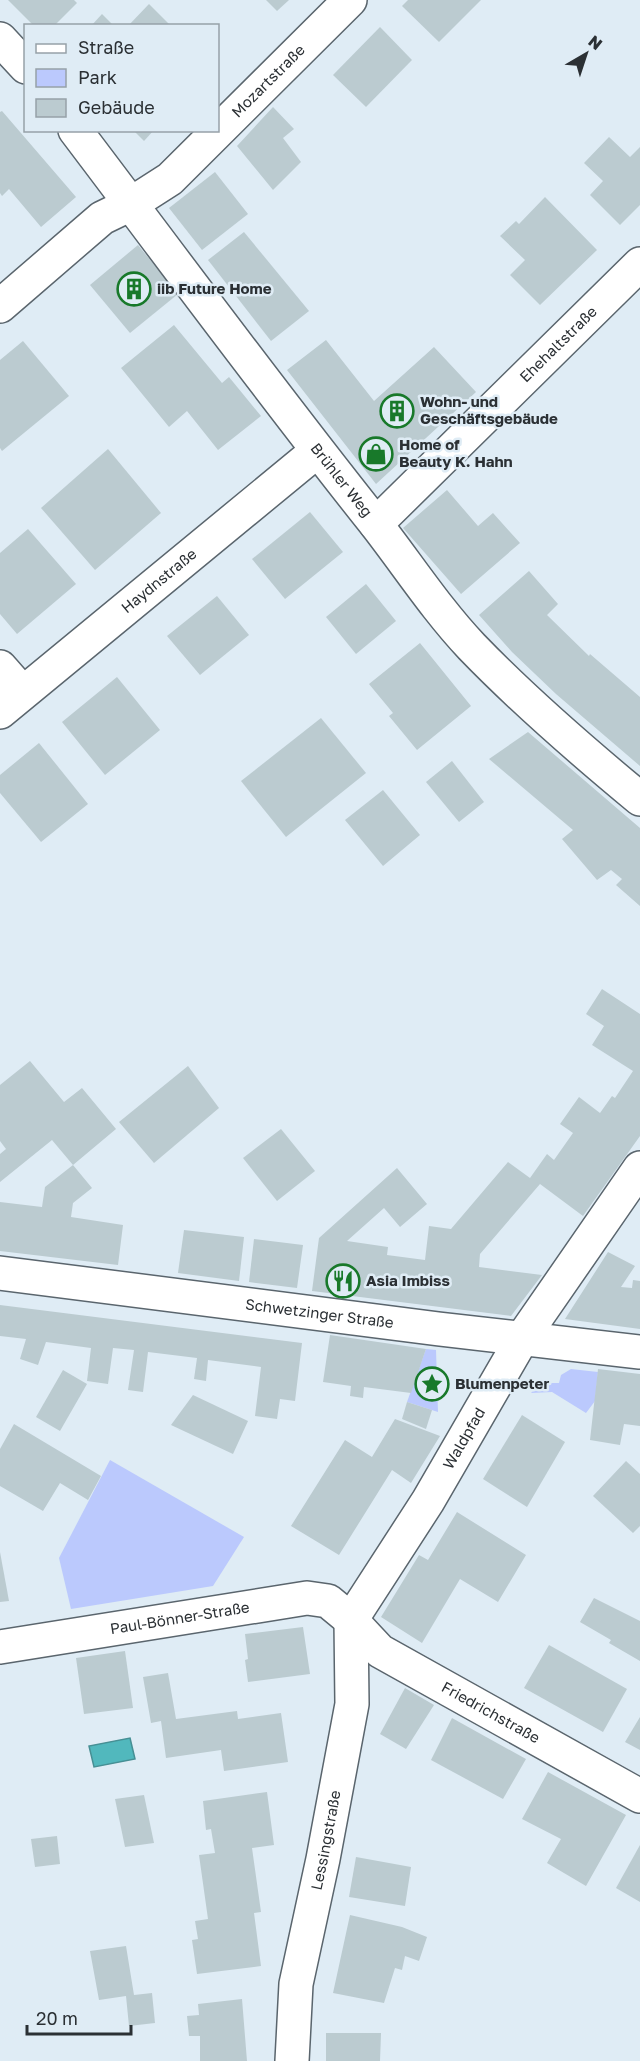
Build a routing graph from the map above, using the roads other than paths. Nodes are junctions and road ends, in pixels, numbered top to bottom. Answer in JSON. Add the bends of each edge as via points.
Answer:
{"nodes":[{"id":1,"x":350,"y":0,"type":"edge"},
{"id":2,"x":0,"y":39,"type":"edge"},
{"id":3,"x":24,"y":65,"type":"edge"},
{"id":4,"x":219,"y":131,"type":"edge"},
{"id":5,"x":77,"y":132,"type":"edge"},
{"id":6,"x":218,"y":132,"type":"edge"},
{"id":7,"x":131,"y":204,"type":"junction"},
{"id":8,"x":640,"y":264,"type":"edge"},
{"id":9,"x":0,"y":306,"type":"edge"},
{"id":10,"x":317,"y":451,"type":"junction"},
{"id":11,"x":376,"y":524,"type":"junction"},
{"id":12,"x":0,"y":667,"type":"edge"},
{"id":13,"x":11,"y":702,"type":"edge"},
{"id":14,"x":640,"y":799,"type":"edge"},
{"id":15,"x":640,"y":1168,"type":"edge"},
{"id":16,"x":0,"y":1274,"type":"edge"},
{"id":17,"x":523,"y":1337,"type":"junction"},
{"id":18,"x":640,"y":1352,"type":"edge"},
{"id":19,"x":351,"y":1620,"type":"junction"},
{"id":20,"x":0,"y":1647,"type":"edge"},
{"id":21,"x":640,"y":1796,"type":"edge"},
{"id":22,"x":292,"y":2061,"type":"edge"}],
"edges":[{"from":1,"to":4,"type":"street","name":"Mozartstraße"},
{"from":2,"to":3,"type":"street"},
{"from":5,"to":7,"type":"street","name":"Brühler Weg"},
{"from":6,"to":7,"type":"street","name":"Mozartstraße","via":[[171,179]]},
{"from":7,"to":9,"type":"street","name":"Mozartstraße","via":[[102,219]]},
{"from":7,"to":10,"type":"street","name":"Brühler Weg"},
{"from":8,"to":11,"type":"street","name":"Ehehaltstraße"},
{"from":10,"to":11,"type":"street","name":"Brühler Weg"},
{"from":10,"to":13,"type":"street","name":"Haydnstraße"},
{"from":11,"to":14,"type":"street","name":"Brühler Weg","via":[[471,645],[526,701]]},
{"from":12,"to":13,"type":"street"},
{"from":15,"to":17,"type":"street","name":"Waldpfad"},
{"from":16,"to":17,"type":"street","name":"Schwetzinger Straße"},
{"from":17,"to":18,"type":"street","name":"Schwetzinger Straße"},
{"from":17,"to":19,"type":"street","name":"Waldpfad","via":[[428,1501]]},
{"from":19,"to":20,"type":"street","name":"Paul-Bönner-Straße","via":[[328,1601],[307,1598]]},
{"from":19,"to":21,"type":"street","name":"Friedrichstraße","via":[[380,1651]]},
{"from":19,"to":22,"type":"street","name":"Lessingstraße","via":[[352,1704],[296,1984]]}]}
